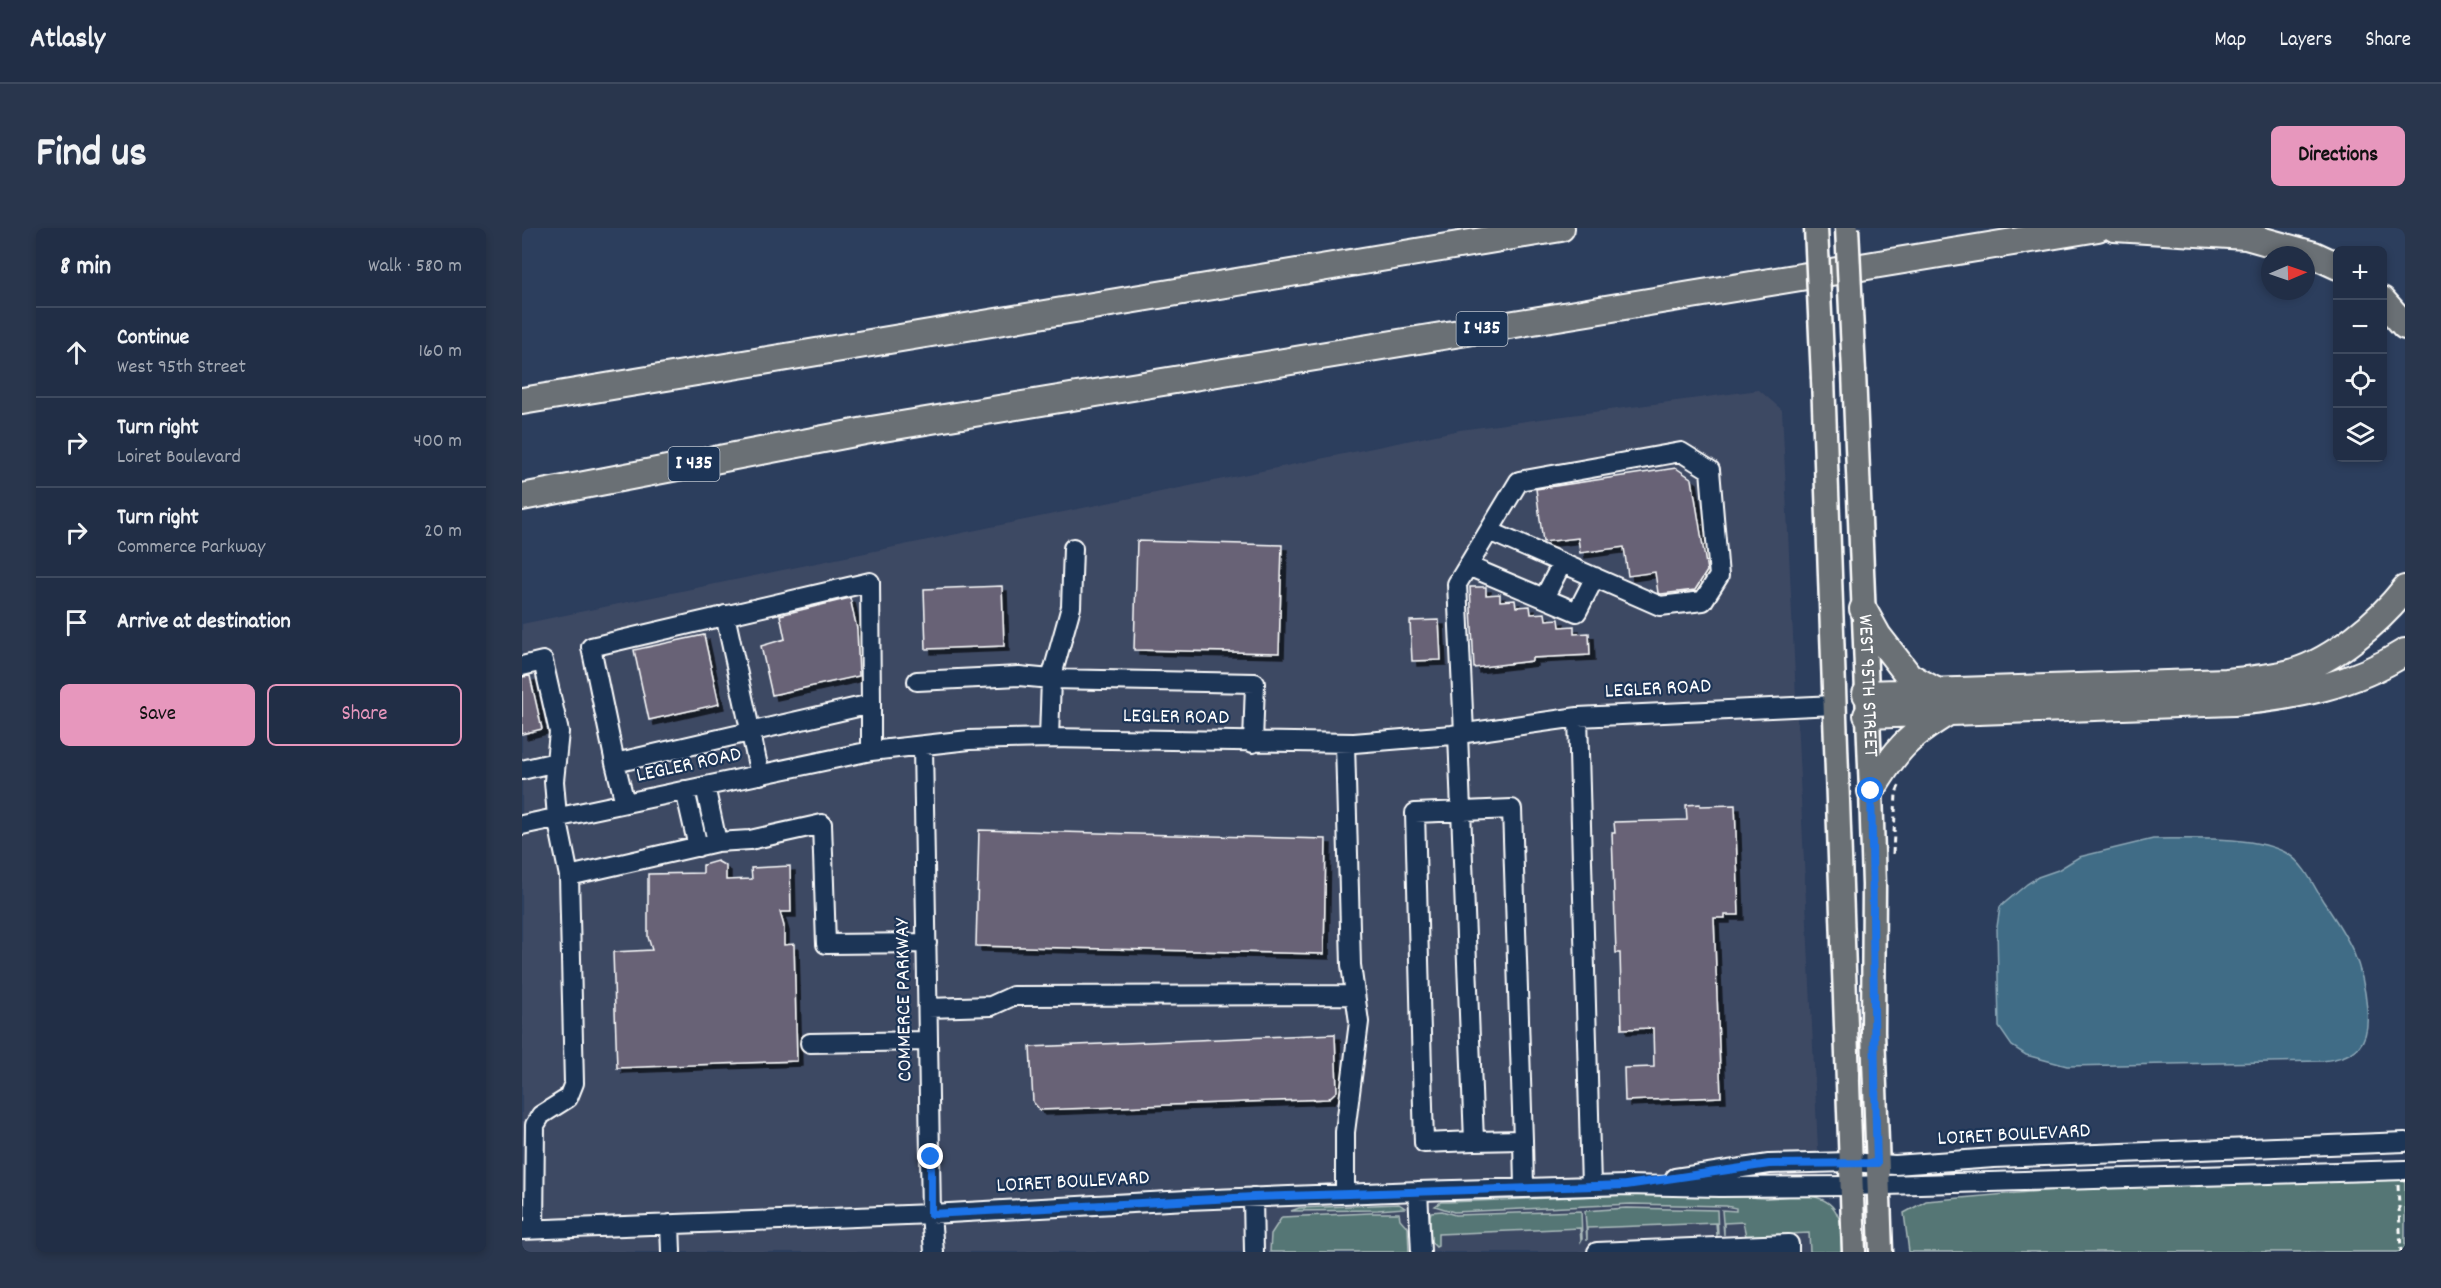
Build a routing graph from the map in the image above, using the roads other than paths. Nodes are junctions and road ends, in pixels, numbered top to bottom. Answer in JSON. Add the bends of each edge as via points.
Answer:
{"nodes":[{"id":1,"x":1561,"y":228,"type":"edge"},
{"id":2,"x":1816,"y":228,"type":"edge"},
{"id":3,"x":1847,"y":228,"type":"edge"},
{"id":4,"x":2098,"y":228,"type":"edge"},
{"id":5,"x":2114,"y":228,"type":"edge"},
{"id":6,"x":2333,"y":264,"type":"edge"},
{"id":7,"x":2387,"y":306,"type":"edge"},
{"id":8,"x":2405,"y":326,"type":"edge"},
{"id":9,"x":645,"y":381,"type":"junction"},
{"id":10,"x":522,"y":384,"type":"edge"},
{"id":11,"x":522,"y":401,"type":"edge"},
{"id":12,"x":522,"y":496,"type":"edge"},
{"id":13,"x":1489,"y":531,"type":"junction"},
{"id":14,"x":1073,"y":548,"type":"dead end"},
{"id":15,"x":1562,"y":563,"type":"junction"},
{"id":16,"x":1468,"y":566,"type":"junction"},
{"id":17,"x":1595,"y":577,"type":"junction"},
{"id":18,"x":2405,"y":589,"type":"edge"},
{"id":19,"x":1544,"y":598,"type":"junction"},
{"id":20,"x":1863,"y":609,"type":"junction"},
{"id":21,"x":725,"y":615,"type":"junction"},
{"id":22,"x":2405,"y":652,"type":"edge"},
{"id":23,"x":522,"y":666,"type":"edge"},
{"id":24,"x":1051,"y":680,"type":"junction"},
{"id":25,"x":917,"y":681,"type":"dead end"},
{"id":26,"x":1942,"y":702,"type":"junction"},
{"id":27,"x":871,"y":704,"type":"junction"},
{"id":28,"x":1867,"y":704,"type":"junction"},
{"id":29,"x":1835,"y":705,"type":"junction"},
{"id":30,"x":1578,"y":717,"type":"junction"},
{"id":31,"x":752,"y":731,"type":"junction"},
{"id":32,"x":1461,"y":733,"type":"junction"},
{"id":33,"x":1049,"y":738,"type":"junction"},
{"id":34,"x":1253,"y":743,"type":"junction"},
{"id":35,"x":1345,"y":743,"type":"junction"},
{"id":36,"x":923,"y":747,"type":"junction"},
{"id":37,"x":871,"y":751,"type":"junction"},
{"id":38,"x":556,"y":762,"type":"junction"},
{"id":39,"x":615,"y":763,"type":"junction"},
{"id":40,"x":522,"y":770,"type":"edge"},
{"id":41,"x":760,"y":775,"type":"junction"},
{"id":42,"x":705,"y":786,"type":"junction"},
{"id":43,"x":685,"y":790,"type":"junction"},
{"id":44,"x":1871,"y":791,"type":"junction"},
{"id":45,"x":625,"y":803,"type":"junction"},
{"id":46,"x":1461,"y":811,"type":"junction"},
{"id":47,"x":557,"y":817,"type":"junction"},
{"id":48,"x":522,"y":825,"type":"edge"},
{"id":49,"x":717,"y":842,"type":"junction"},
{"id":50,"x":698,"y":847,"type":"junction"},
{"id":51,"x":569,"y":876,"type":"junction"},
{"id":52,"x":927,"y":942,"type":"junction"},
{"id":53,"x":1355,"y":995,"type":"junction"},
{"id":54,"x":928,"y":1008,"type":"junction"},
{"id":55,"x":928,"y":1041,"type":"junction"},
{"id":56,"x":810,"y":1043,"type":"dead end"},
{"id":57,"x":1523,"y":1140,"type":"junction"},
{"id":58,"x":1474,"y":1141,"type":"junction"},
{"id":59,"x":2405,"y":1142,"type":"edge"},
{"id":60,"x":2183,"y":1151,"type":"junction"},
{"id":61,"x":1850,"y":1162,"type":"junction"},
{"id":62,"x":1878,"y":1174,"type":"junction"},
{"id":63,"x":2402,"y":1174,"type":"edge"},
{"id":64,"x":2184,"y":1178,"type":"junction"},
{"id":65,"x":1626,"y":1185,"type":"junction"},
{"id":66,"x":1591,"y":1186,"type":"junction"},
{"id":67,"x":1851,"y":1186,"type":"junction"},
{"id":68,"x":1524,"y":1188,"type":"junction"},
{"id":69,"x":1418,"y":1191,"type":"junction"},
{"id":70,"x":1345,"y":1194,"type":"junction"},
{"id":71,"x":1253,"y":1197,"type":"junction"},
{"id":72,"x":931,"y":1214,"type":"junction"},
{"id":73,"x":670,"y":1224,"type":"junction"},
{"id":74,"x":528,"y":1230,"type":"edge"},
{"id":75,"x":1737,"y":1249,"type":"edge"},
{"id":76,"x":670,"y":1252,"type":"edge"},
{"id":77,"x":934,"y":1252,"type":"edge"},
{"id":78,"x":1254,"y":1252,"type":"edge"},
{"id":79,"x":1421,"y":1252,"type":"edge"},
{"id":80,"x":1597,"y":1252,"type":"edge"},
{"id":81,"x":1789,"y":1252,"type":"edge"},
{"id":82,"x":1854,"y":1252,"type":"edge"},
{"id":83,"x":1881,"y":1252,"type":"edge"}],
"edges":[{"from":1,"to":9,"type":"highway"},
{"from":2,"to":29,"type":"main road","name":"WEST 95TH STREET","bridge":true},
{"from":3,"to":20,"type":"main road","name":"WEST 95TH STREET","bridge":true},
{"from":4,"to":12,"type":"highway","number":"I 435","via":[[866,431]]},
{"from":5,"to":6,"type":"highway","via":[[2246,236]]},
{"from":7,"to":8,"type":"highway"},
{"from":9,"to":10,"type":"highway","via":[[595,375]]},
{"from":9,"to":11,"type":"highway"},
{"from":13,"to":15,"type":"street"},
{"from":13,"to":16,"type":"street"},
{"from":13,"to":17,"type":"street","via":[[1519,481],[1681,452],[1710,470],[1719,576],[1704,601],[1660,606]]},
{"from":14,"to":24,"type":"street","via":[[1071,607]]},
{"from":15,"to":17,"type":"street"},
{"from":15,"to":19,"type":"street"},
{"from":16,"to":19,"type":"street"},
{"from":16,"to":32,"type":"street","via":[[1457,584]]},
{"from":17,"to":19,"type":"street","via":[[1577,612]]},
{"from":18,"to":26,"type":"highway","via":[[2376,621],[2333,652],[2297,671],[2266,679]]},
{"from":20,"to":26,"type":"highway","via":[[1909,676]]},
{"from":20,"to":28,"type":"main road","name":"WEST 95TH STREET"},
{"from":21,"to":27,"type":"street","via":[[870,582]]},
{"from":21,"to":31,"type":"street"},
{"from":21,"to":39,"type":"street","via":[[591,647]]},
{"from":22,"to":26,"type":"highway","via":[[2340,682],[2273,699]]},
{"from":23,"to":38,"type":"street","via":[[543,661],[559,732]]},
{"from":24,"to":25,"type":"street","via":[[1019,676]]},
{"from":24,"to":33,"type":"street"},
{"from":24,"to":34,"type":"street","via":[[1255,683]]},
{"from":26,"to":28,"type":"highway"},
{"from":26,"to":44,"type":"highway","via":[[1924,727],[1901,745]]},
{"from":27,"to":31,"type":"street"},
{"from":27,"to":37,"type":"street"},
{"from":28,"to":29,"type":"main road"},
{"from":28,"to":44,"type":"main road","name":"WEST 95TH STREET"},
{"from":29,"to":30,"type":"street","name":"LEGLER ROAD"},
{"from":29,"to":61,"type":"main road","name":"WEST 95TH STREET"},
{"from":30,"to":32,"type":"street","name":"LEGLER ROAD"},
{"from":30,"to":66,"type":"street"},
{"from":31,"to":39,"type":"street"},
{"from":31,"to":41,"type":"street"},
{"from":32,"to":35,"type":"street","name":"LEGLER ROAD"},
{"from":32,"to":46,"type":"street"},
{"from":33,"to":34,"type":"street","name":"LEGLER ROAD"},
{"from":33,"to":36,"type":"street","name":"LEGLER ROAD","via":[[969,740]]},
{"from":34,"to":35,"type":"street","name":"LEGLER ROAD"},
{"from":35,"to":53,"type":"street"},
{"from":36,"to":37,"type":"street","name":"LEGLER ROAD"},
{"from":36,"to":52,"type":"street","name":"COMMERCE PARKWAY"},
{"from":37,"to":41,"type":"street","name":"LEGLER ROAD"},
{"from":38,"to":40,"type":"street"},
{"from":38,"to":47,"type":"street"},
{"from":39,"to":45,"type":"street"},
{"from":41,"to":42,"type":"street","name":"LEGLER ROAD"},
{"from":42,"to":43,"type":"street","name":"LEGLER ROAD"},
{"from":42,"to":49,"type":"street"},
{"from":43,"to":45,"type":"street","name":"LEGLER ROAD"},
{"from":43,"to":50,"type":"street"},
{"from":44,"to":62,"type":"main road","name":"WEST 95TH STREET"},
{"from":45,"to":47,"type":"street","name":"LEGLER ROAD"},
{"from":46,"to":57,"type":"street","via":[[1512,809]]},
{"from":46,"to":58,"type":"street"},
{"from":46,"to":58,"type":"street","via":[[1414,813],[1425,1143]]},
{"from":47,"to":48,"type":"street","name":"LEGLER ROAD"},
{"from":47,"to":51,"type":"street"},
{"from":49,"to":50,"type":"street"},
{"from":49,"to":52,"type":"street","via":[[750,840],[822,824],[826,944]]},
{"from":50,"to":51,"type":"street"},
{"from":51,"to":74,"type":"street","via":[[574,1083],[568,1098],[541,1115],[535,1125]]},
{"from":52,"to":54,"type":"street","name":"COMMERCE PARKWAY"},
{"from":53,"to":54,"type":"street","via":[[1013,996],[991,1006]]},
{"from":53,"to":70,"type":"street","via":[[1359,1022],[1345,1132]]},
{"from":54,"to":55,"type":"street","name":"COMMERCE PARKWAY"},
{"from":55,"to":56,"type":"street"},
{"from":55,"to":72,"type":"street","name":"COMMERCE PARKWAY"},
{"from":57,"to":58,"type":"street"},
{"from":57,"to":68,"type":"street"},
{"from":59,"to":60,"type":"street","name":"LOIRET BOULEVARD"},
{"from":60,"to":62,"type":"street","name":"LOIRET BOULEVARD","via":[[1895,1165]]},
{"from":60,"to":64,"type":"street"},
{"from":61,"to":62,"type":"street","name":"LOIRET BOULEVARD"},
{"from":61,"to":65,"type":"street","name":"LOIRET BOULEVARD","via":[[1769,1164]]},
{"from":61,"to":67,"type":"main road","name":"WEST 95TH STREET"},
{"from":62,"to":64,"type":"street","name":"LOIRET BOULEVARD"},
{"from":62,"to":67,"type":"street","name":"LOIRET BOULEVARD"},
{"from":62,"to":83,"type":"main road","name":"WEST 95TH STREET"},
{"from":63,"to":64,"type":"street","name":"LOIRET BOULEVARD"},
{"from":65,"to":66,"type":"street","name":"LOIRET BOULEVARD"},
{"from":65,"to":67,"type":"street","name":"LOIRET BOULEVARD"},
{"from":66,"to":68,"type":"street","name":"LOIRET BOULEVARD"},
{"from":67,"to":82,"type":"main road","name":"WEST 95TH STREET"},
{"from":68,"to":69,"type":"street","name":"LOIRET BOULEVARD"},
{"from":69,"to":70,"type":"street","name":"LOIRET BOULEVARD"},
{"from":69,"to":79,"type":"street"},
{"from":70,"to":71,"type":"street","name":"LOIRET BOULEVARD"},
{"from":71,"to":72,"type":"street","name":"LOIRET BOULEVARD"},
{"from":71,"to":78,"type":"street"},
{"from":72,"to":73,"type":"street","name":"LOIRET BOULEVARD"},
{"from":72,"to":77,"type":"street","name":"COMMERCE PARKWAY"},
{"from":73,"to":74,"type":"street","name":"LOIRET BOULEVARD"},
{"from":73,"to":76,"type":"street"},
{"from":75,"to":80,"type":"street"},
{"from":75,"to":81,"type":"street","via":[[1789,1244]]}]}
